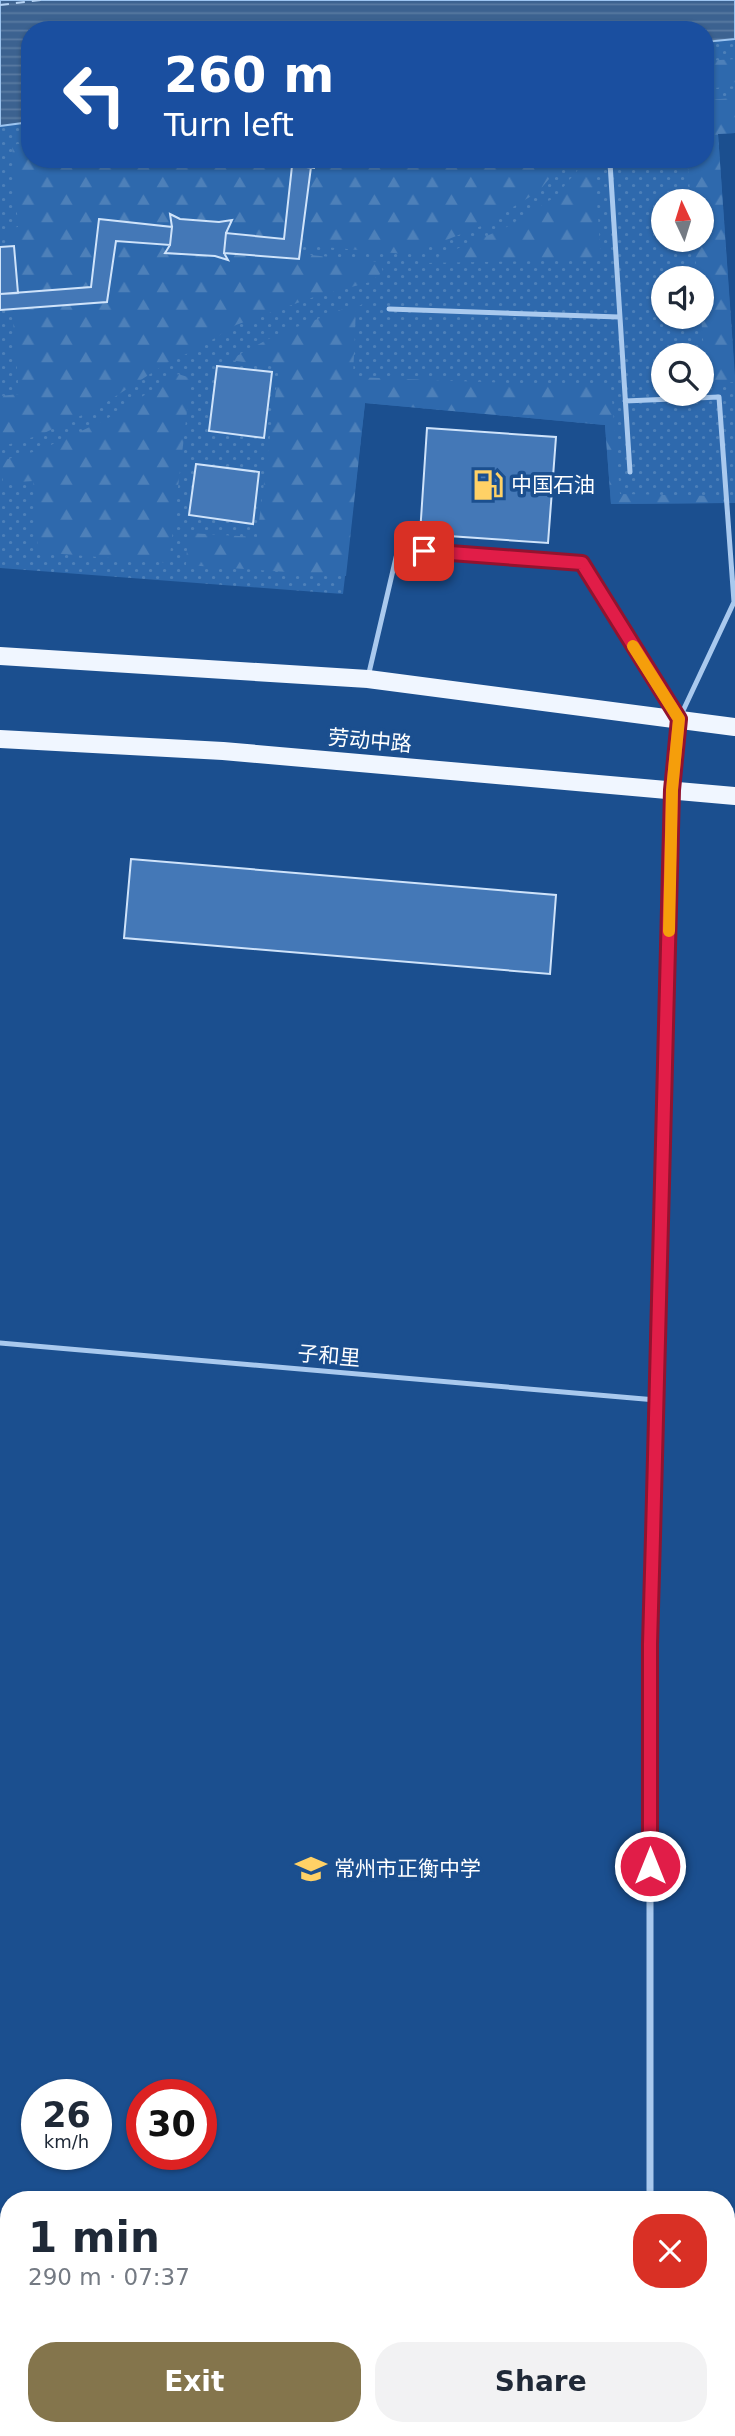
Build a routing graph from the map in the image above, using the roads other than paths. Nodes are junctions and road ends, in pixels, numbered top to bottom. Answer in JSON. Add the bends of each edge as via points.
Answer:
{"nodes":[{"id":1,"x":610,"y":168,"type":"edge"},
{"id":2,"x":388,"y":309,"type":"dead end"},
{"id":3,"x":620,"y":317,"type":"junction"},
{"id":4,"x":625,"y":401,"type":"junction"},
{"id":5,"x":630,"y":472,"type":"dead end"},
{"id":6,"x":0,"y":656,"type":"edge"},
{"id":7,"x":368,"y":679,"type":"junction"},
{"id":8,"x":679,"y":719,"type":"junction"},
{"id":9,"x":735,"y":727,"type":"edge"},
{"id":10,"x":0,"y":739,"type":"edge"},
{"id":11,"x":672,"y":790,"type":"junction"},
{"id":12,"x":735,"y":796,"type":"edge"},
{"id":13,"x":0,"y":1343,"type":"edge"},
{"id":14,"x":656,"y":1400,"type":"junction"},
{"id":15,"x":650,"y":2191,"type":"edge"}],
"edges":[{"from":1,"to":3,"type":"lane"},
{"from":2,"to":3,"type":"lane"},
{"from":3,"to":4,"type":"lane"},
{"from":4,"to":5,"type":"lane"},
{"from":4,"to":8,"type":"lane","via":[[719,397],[734,602]]},
{"from":6,"to":7,"type":"main road"},
{"from":7,"to":8,"type":"main road"},
{"from":7,"to":8,"type":"lane","via":[[398,549],[582,563]]},
{"from":8,"to":9,"type":"main road"},
{"from":8,"to":11,"type":"street"},
{"from":10,"to":11,"type":"main road","name":"劳动中路","via":[[223,751]]},
{"from":11,"to":12,"type":"main road","name":"劳动中路"},
{"from":11,"to":14,"type":"street"},
{"from":13,"to":14,"type":"lane","name":"子和里"},
{"from":14,"to":15,"type":"street","via":[[650,1644]]}]}
